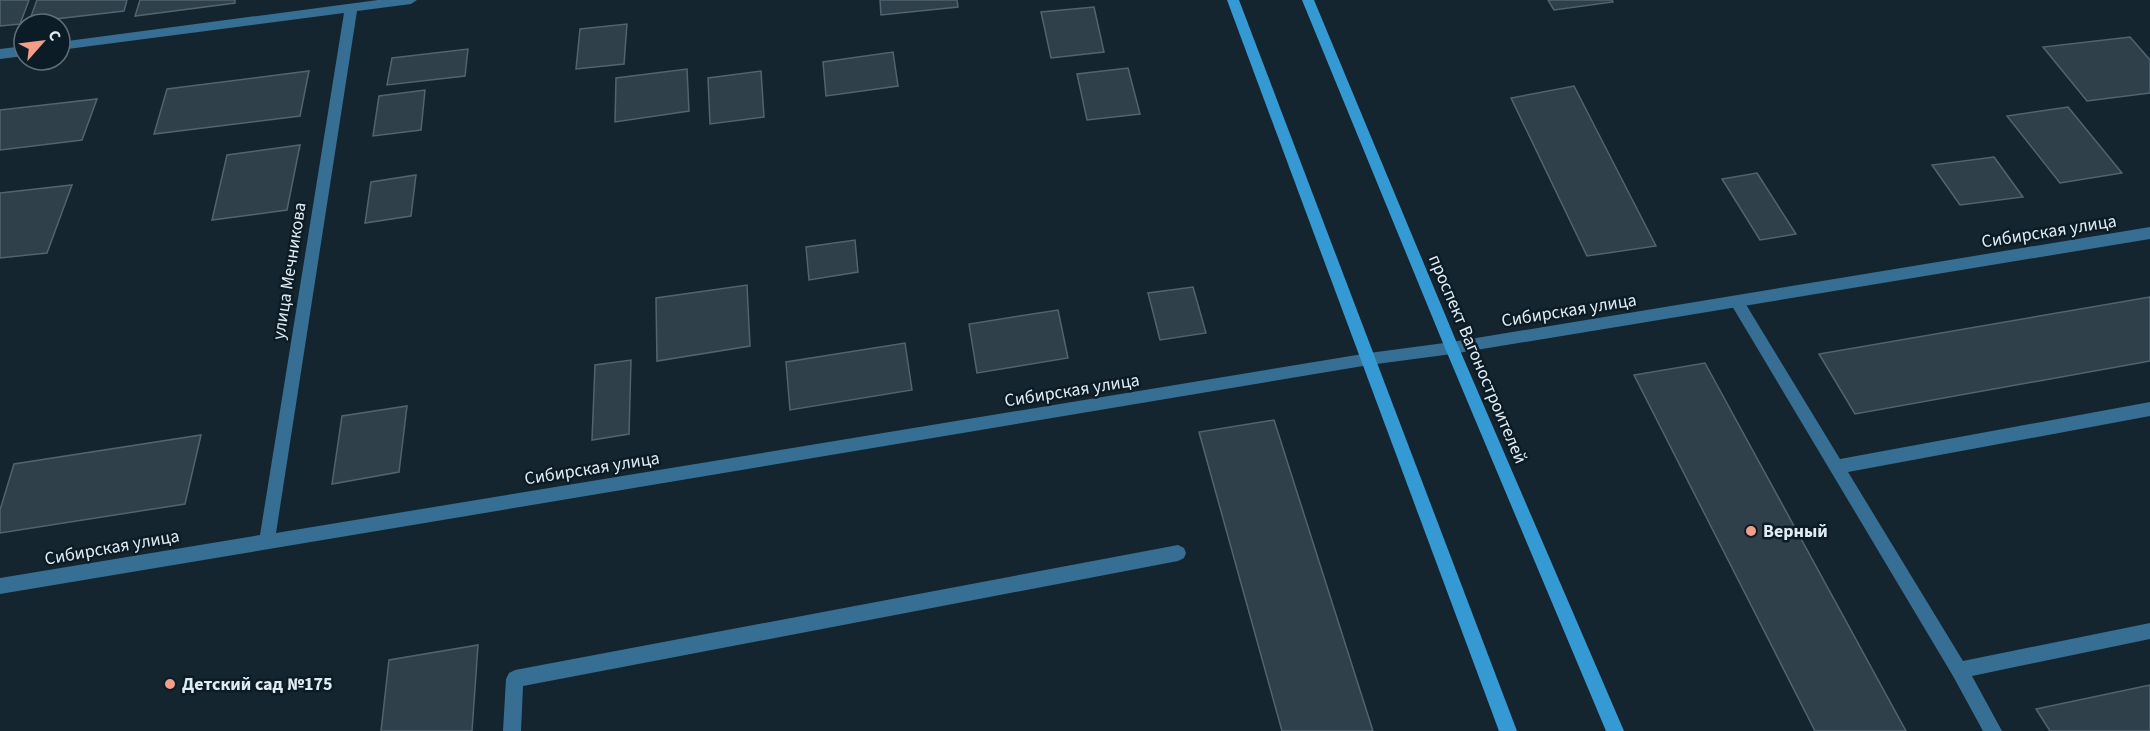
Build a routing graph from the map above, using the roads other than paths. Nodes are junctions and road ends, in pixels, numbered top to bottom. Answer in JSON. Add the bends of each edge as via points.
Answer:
{"nodes":[{"id":1,"x":411,"y":0,"type":"edge"},
{"id":2,"x":1233,"y":0,"type":"edge"},
{"id":3,"x":1308,"y":0,"type":"edge"},
{"id":4,"x":351,"y":8,"type":"junction"},
{"id":5,"x":72,"y":44,"type":"edge"},
{"id":6,"x":2150,"y":233,"type":"edge"},
{"id":7,"x":1737,"y":302,"type":"junction"},
{"id":8,"x":1452,"y":348,"type":"junction"},
{"id":9,"x":1369,"y":359,"type":"junction"},
{"id":10,"x":2150,"y":409,"type":"edge"},
{"id":11,"x":1837,"y":467,"type":"junction"},
{"id":12,"x":267,"y":540,"type":"junction"},
{"id":13,"x":1178,"y":553,"type":"dead end"},
{"id":14,"x":0,"y":586,"type":"edge"},
{"id":15,"x":2150,"y":631,"type":"edge"},
{"id":16,"x":1959,"y":670,"type":"junction"},
{"id":17,"x":512,"y":731,"type":"edge"},
{"id":18,"x":1508,"y":731,"type":"edge"},
{"id":19,"x":1615,"y":731,"type":"edge"},
{"id":20,"x":1994,"y":731,"type":"edge"}],
"edges":[{"from":1,"to":4,"type":"street"},
{"from":2,"to":9,"type":"main road"},
{"from":3,"to":8,"type":"main road","name":"проспект Вагоностроителей"},
{"from":4,"to":5,"type":"street"},
{"from":4,"to":12,"type":"street","name":"улица Мечникова"},
{"from":6,"to":7,"type":"street","name":"Сибирская улица"},
{"from":7,"to":8,"type":"street","name":"Сибирская улица"},
{"from":7,"to":11,"type":"street"},
{"from":8,"to":9,"type":"street","name":"Сибирская улица"},
{"from":8,"to":19,"type":"main road","name":"проспект Вагоностроителей"},
{"from":9,"to":12,"type":"street","name":"Сибирская улица"},
{"from":9,"to":18,"type":"main road"},
{"from":10,"to":11,"type":"street"},
{"from":11,"to":16,"type":"street"},
{"from":12,"to":14,"type":"street","name":"Сибирская улица"},
{"from":13,"to":17,"type":"street","via":[[515,679]]},
{"from":15,"to":16,"type":"street"},
{"from":16,"to":20,"type":"street"}]}
